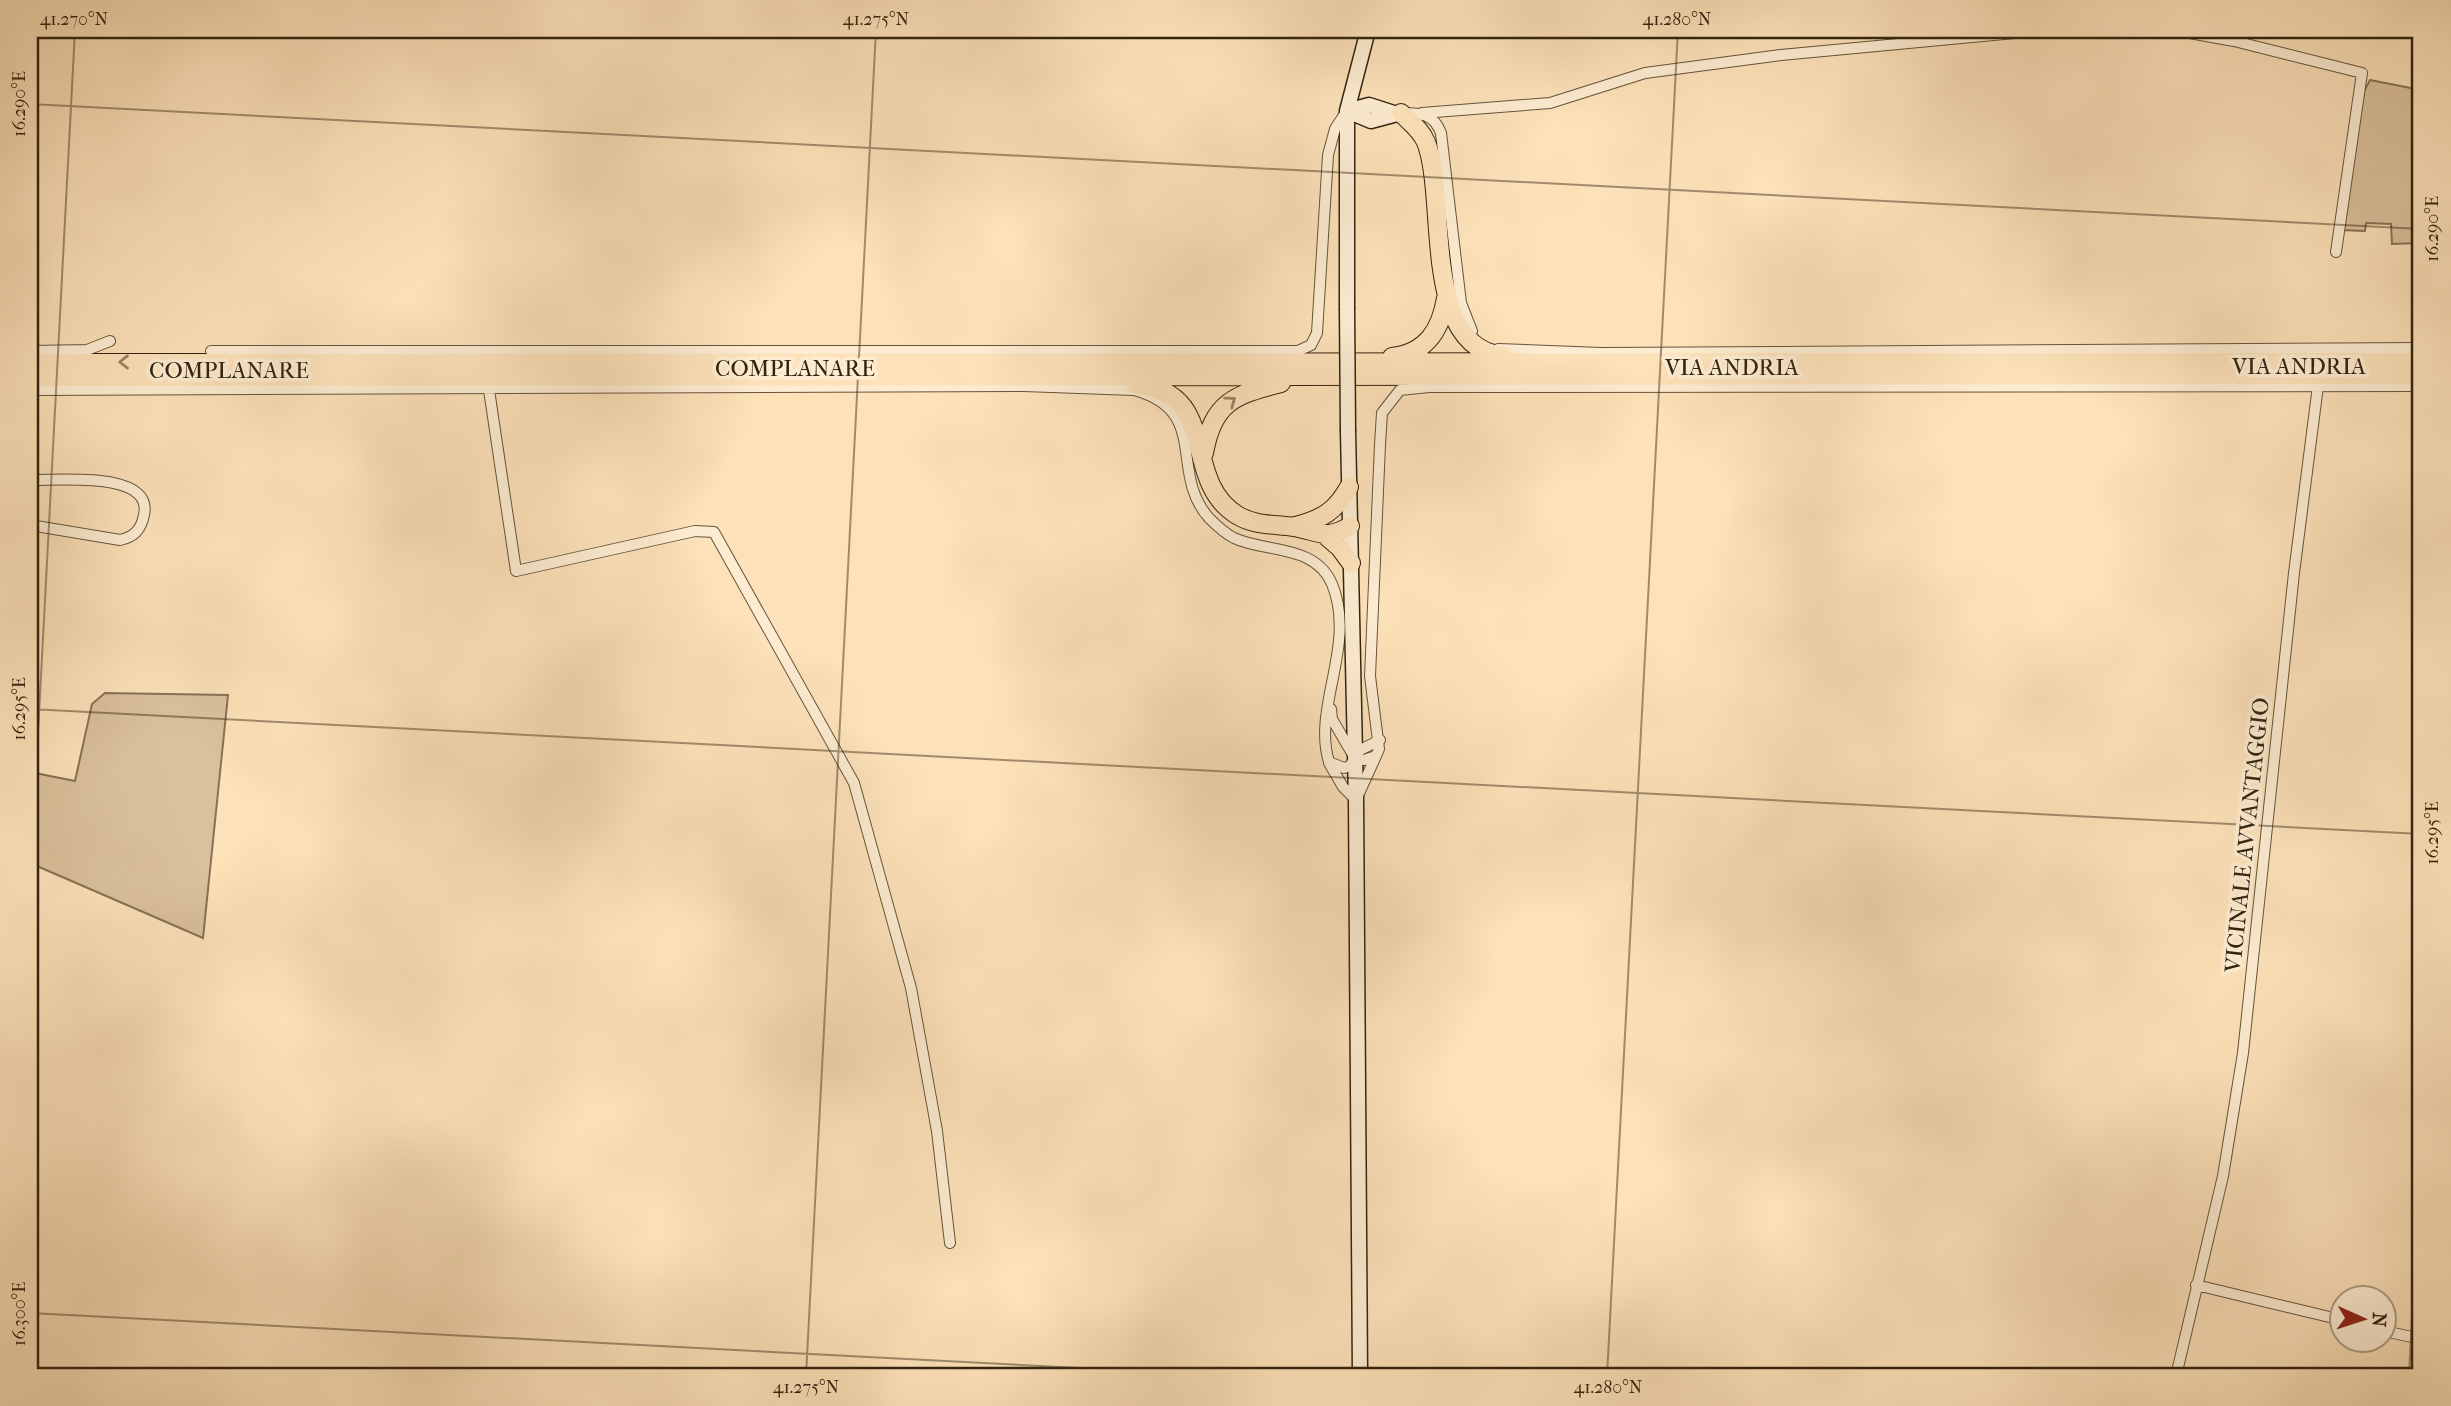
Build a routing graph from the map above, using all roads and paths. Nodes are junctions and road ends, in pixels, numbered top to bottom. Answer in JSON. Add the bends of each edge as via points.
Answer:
{"nodes":[{"id":1,"x":1368,"y":30,"type":"edge"},
{"id":2,"x":2047,"y":30,"type":"edge"},
{"id":3,"x":2173,"y":30,"type":"edge"},
{"id":4,"x":1353,"y":80,"type":"junction"},
{"id":5,"x":1369,"y":104,"type":"junction"},
{"id":6,"x":1347,"y":111,"type":"junction"},
{"id":7,"x":1422,"y":113,"type":"junction"},
{"id":8,"x":1399,"y":114,"type":"junction"},
{"id":9,"x":1371,"y":121,"type":"junction"},
{"id":10,"x":1345,"y":144,"type":"junction"},
{"id":11,"x":2336,"y":252,"type":"dead end"},
{"id":12,"x":1446,"y":295,"type":"junction"},
{"id":13,"x":110,"y":341,"type":"dead end"},
{"id":14,"x":2421,"y":348,"type":"edge"},
{"id":15,"x":30,"y":351,"type":"edge"},
{"id":16,"x":211,"y":351,"type":"dead end"},
{"id":17,"x":2421,"y":362,"type":"edge"},
{"id":18,"x":30,"y":363,"type":"edge"},
{"id":19,"x":1342,"y":363,"type":"junction"},
{"id":20,"x":1560,"y":363,"type":"junction"},
{"id":21,"x":2421,"y":374,"type":"edge"},
{"id":22,"x":1060,"y":376,"type":"junction"},
{"id":23,"x":1309,"y":376,"type":"junction"},
{"id":24,"x":30,"y":377,"type":"edge"},
{"id":25,"x":2318,"y":386,"type":"junction"},
{"id":26,"x":2421,"y":386,"type":"edge"},
{"id":27,"x":30,"y":390,"type":"edge"},
{"id":28,"x":489,"y":390,"type":"junction"},
{"id":29,"x":1203,"y":460,"type":"junction"},
{"id":30,"x":30,"y":480,"type":"edge"},
{"id":31,"x":1349,"y":487,"type":"junction"},
{"id":32,"x":30,"y":525,"type":"edge"},
{"id":33,"x":1350,"y":526,"type":"junction"},
{"id":34,"x":1324,"y":527,"type":"junction"},
{"id":35,"x":1351,"y":563,"type":"junction"},
{"id":36,"x":1330,"y":705,"type":"junction"},
{"id":37,"x":1355,"y":722,"type":"junction"},
{"id":38,"x":1337,"y":729,"type":"junction"},
{"id":39,"x":1380,"y":740,"type":"junction"},
{"id":40,"x":1376,"y":757,"type":"junction"},
{"id":41,"x":1356,"y":759,"type":"junction"},
{"id":42,"x":1329,"y":762,"type":"junction"},
{"id":43,"x":1356,"y":800,"type":"junction"},
{"id":44,"x":950,"y":1243,"type":"dead end"},
{"id":45,"x":2196,"y":1285,"type":"junction"},
{"id":46,"x":2328,"y":1316,"type":"edge"},
{"id":47,"x":2398,"y":1334,"type":"edge"},
{"id":48,"x":2421,"y":1339,"type":"edge"},
{"id":49,"x":1360,"y":1376,"type":"edge"},
{"id":50,"x":2176,"y":1376,"type":"edge"}],
"edges":[{"from":1,"to":4,"type":"street"},
{"from":2,"to":7,"type":"street","via":[[1645,73],[1550,103]]},
{"from":3,"to":11,"type":"street","via":[[2362,73]]},
{"from":4,"to":5,"type":"street"},
{"from":4,"to":6,"type":"street"},
{"from":5,"to":6,"type":"street"},
{"from":5,"to":8,"type":"street"},
{"from":6,"to":9,"type":"street"},
{"from":6,"to":10,"type":"street"},
{"from":6,"to":16,"type":"street","name":"COMPLANARE","via":[[1335,129],[1328,155],[1317,333],[1311,345],[1298,351]]},
{"from":7,"to":8,"type":"street"},
{"from":7,"to":14,"type":"street","name":"VIA ANDRIA","via":[[1438,123],[1441,133],[1467,325],[1494,349],[1601,353]]},
{"from":8,"to":9,"type":"street"},
{"from":8,"to":12,"type":"highway","via":[[1425,139],[1432,163]]},
{"from":9,"to":10,"type":"street"},
{"from":10,"to":31,"type":"street","bridge":true},
{"from":12,"to":19,"type":"highway","via":[[1442,321],[1413,351]]},
{"from":12,"to":20,"type":"highway","via":[[1456,326],[1480,351]]},
{"from":13,"to":15,"type":"street","via":[[87,350]]},
{"from":17,"to":20,"type":"highway"},
{"from":19,"to":18,"type":"highway","one_way":true},
{"from":19,"to":20,"type":"highway"},
{"from":21,"to":23,"type":"highway"},
{"from":22,"to":23,"type":"highway"},
{"from":22,"to":24,"type":"highway"},
{"from":22,"to":29,"type":"highway","via":[[1074,382],[1166,390],[1184,405]]},
{"from":29,"to":23,"type":"highway","one_way":true,"via":[[1208,429],[1221,407],[1243,392]]},
{"from":25,"to":26,"type":"street","name":"VIA ANDRIA"},
{"from":25,"to":39,"type":"street","name":"VIA ANDRIA","via":[[1400,390],[1382,413],[1380,445],[1370,676]]},
{"from":25,"to":45,"type":"street","name":"VICINALE AVVANTAGGIO","via":[[2243,1053],[2223,1176]]},
{"from":27,"to":28,"type":"street","name":"COMPLANARE"},
{"from":28,"to":36,"type":"street","name":"COMPLANARE","via":[[1024,386],[1134,390],[1152,395],[1183,427],[1194,494],[1208,517],[1234,538],[1307,558],[1331,583],[1339,633]]},
{"from":28,"to":44,"type":"street","via":[[516,571],[695,531],[714,532],[854,783],[911,988],[937,1131]]},
{"from":29,"to":34,"type":"highway","via":[[1211,488],[1236,515],[1263,526]]},
{"from":30,"to":32,"type":"street","via":[[125,484],[141,496],[145,511],[142,526],[120,540]]},
{"from":31,"to":33,"type":"street"},
{"from":31,"to":34,"type":"highway"},
{"from":33,"to":34,"type":"highway"},
{"from":33,"to":35,"type":"street"},
{"from":34,"to":35,"type":"highway"},
{"from":35,"to":37,"type":"street"},
{"from":36,"to":38,"type":"street","name":"COMPLANARE"},
{"from":36,"to":42,"type":"street","name":"COMPLANARE","via":[[1324,735]]},
{"from":37,"to":38,"type":"street"},
{"from":37,"to":41,"type":"street"},
{"from":38,"to":41,"type":"street","name":"COMPLANARE"},
{"from":39,"to":40,"type":"street"},
{"from":39,"to":41,"type":"street","via":[[1360,750]]},
{"from":40,"to":41,"type":"street"},
{"from":40,"to":43,"type":"street"},
{"from":41,"to":42,"type":"street","via":[[1343,768]]},
{"from":41,"to":43,"type":"street"},
{"from":42,"to":43,"type":"street","name":"COMPLANARE"},
{"from":43,"to":49,"type":"street"},
{"from":45,"to":46,"type":"street"},
{"from":45,"to":50,"type":"street","name":"VICINALE AVVANTAGGIO"},
{"from":47,"to":48,"type":"street"}]}
